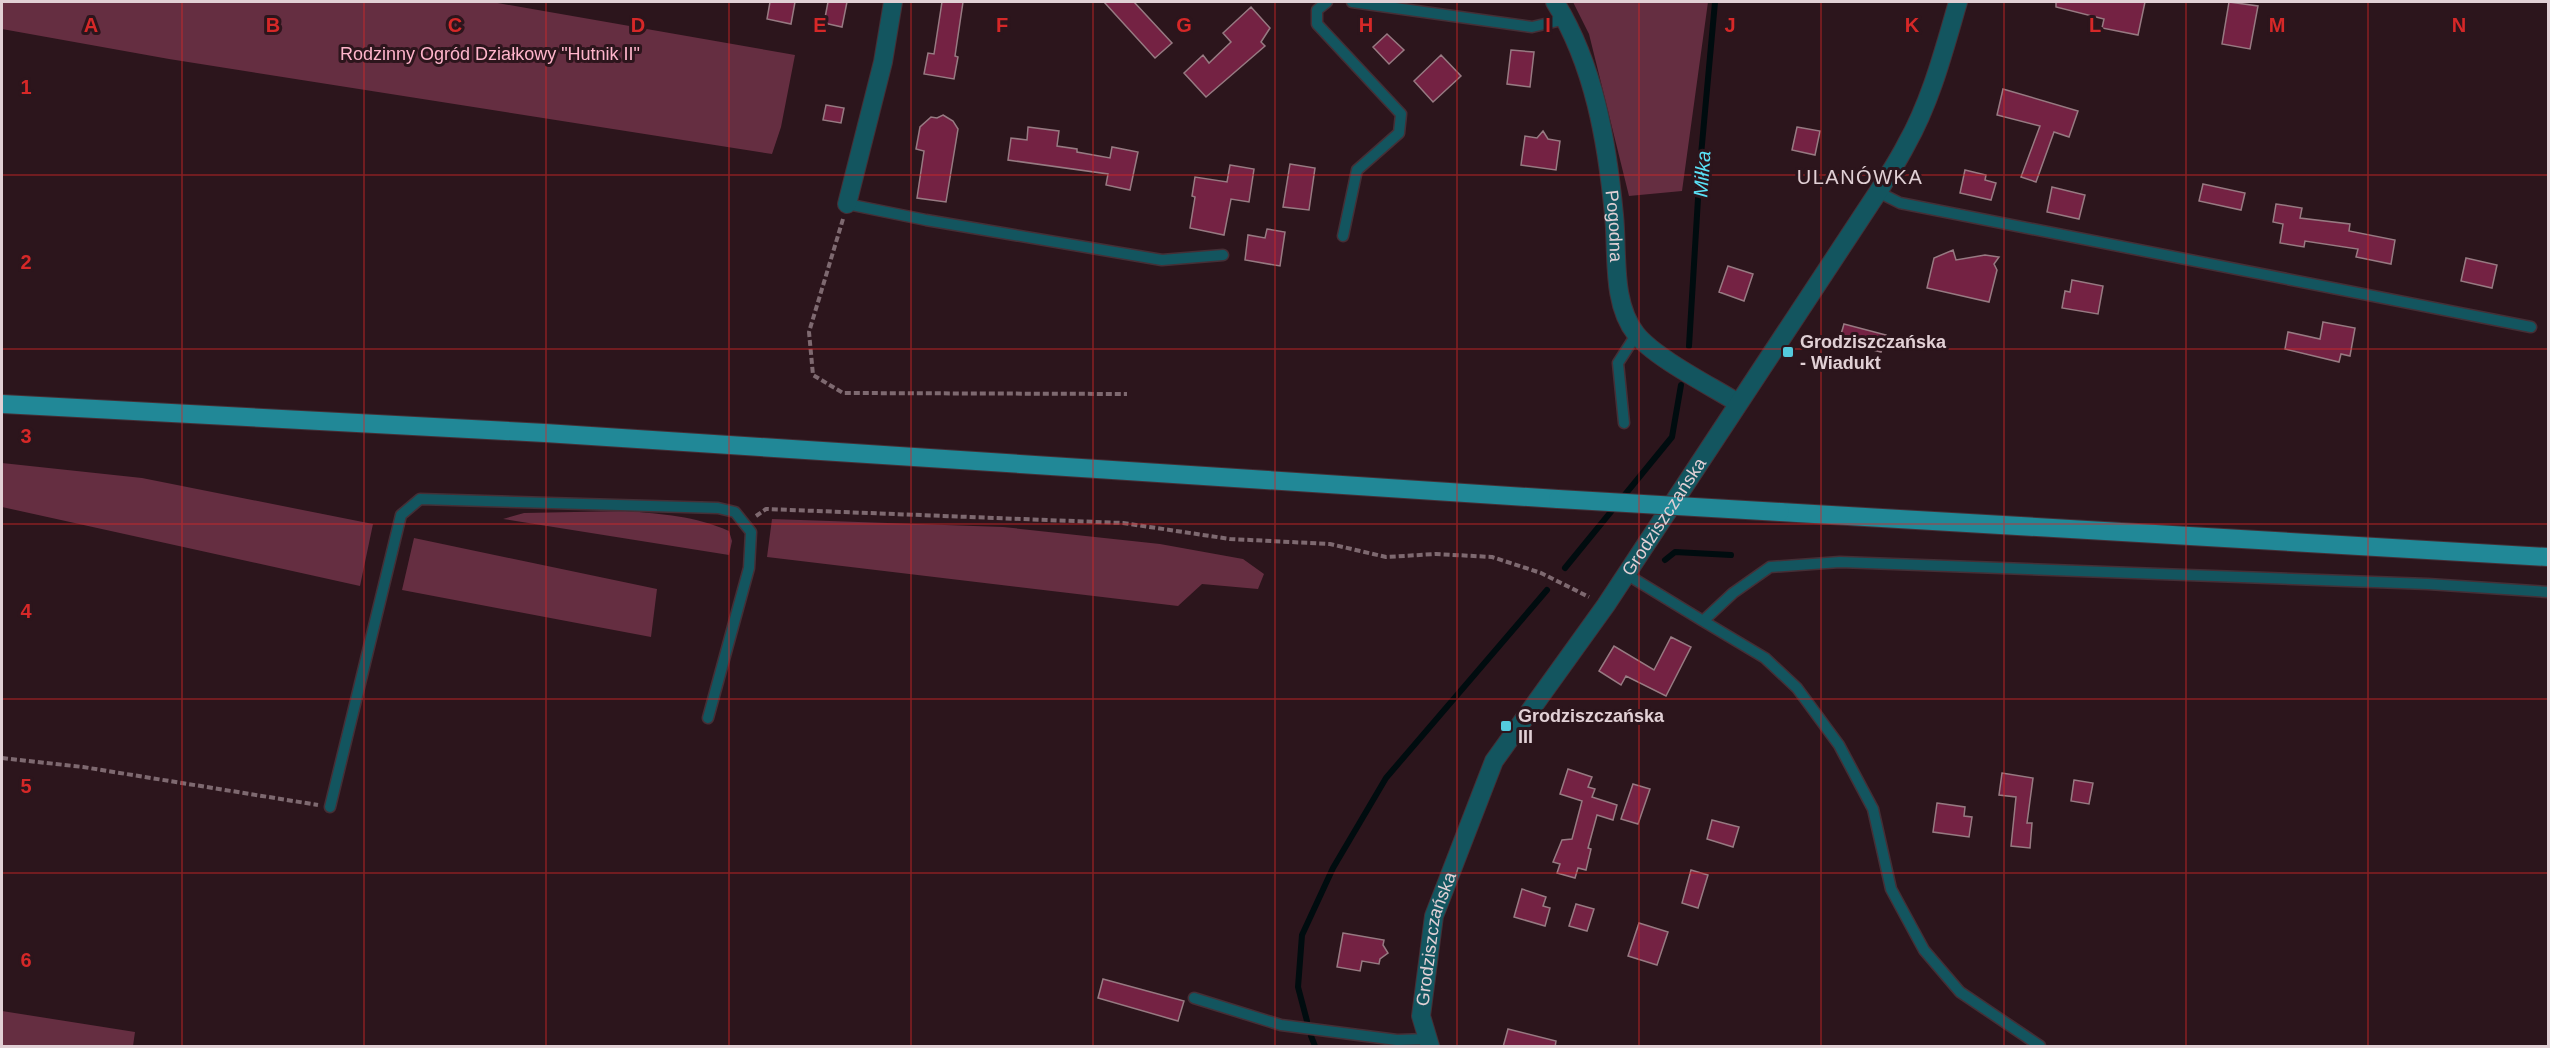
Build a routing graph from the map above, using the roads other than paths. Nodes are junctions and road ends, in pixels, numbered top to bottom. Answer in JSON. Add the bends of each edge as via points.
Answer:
{"nodes":[{"id":1,"x":893,"y":2,"type":"edge"},
{"id":2,"x":1327,"y":2,"type":"edge"},
{"id":3,"x":1352,"y":2,"type":"edge"},
{"id":4,"x":1555,"y":2,"type":"edge"},
{"id":5,"x":1958,"y":2,"type":"edge"},
{"id":6,"x":1566,"y":19,"type":"junction"},
{"id":7,"x":1878,"y":192,"type":"junction"},
{"id":8,"x":847,"y":204,"type":"joint"},
{"id":9,"x":1343,"y":236,"type":"dead end"},
{"id":10,"x":1223,"y":255,"type":"dead end"},
{"id":11,"x":2531,"y":327,"type":"dead end"},
{"id":12,"x":1636,"y":335,"type":"junction"},
{"id":13,"x":1738,"y":403,"type":"junction"},
{"id":14,"x":2,"y":404,"type":"edge"},
{"id":15,"x":1624,"y":423,"type":"dead end"},
{"id":16,"x":2548,"y":556,"type":"edge"},
{"id":17,"x":1626,"y":574,"type":"junction"},
{"id":18,"x":2548,"y":592,"type":"edge"},
{"id":19,"x":1703,"y":621,"type":"junction"},
{"id":20,"x":708,"y":718,"type":"dead end"},
{"id":21,"x":330,"y":807,"type":"road end"},
{"id":22,"x":1194,"y":998,"type":"dead end"},
{"id":23,"x":1429,"y":1043,"type":"edge"},
{"id":24,"x":2040,"y":1047,"type":"edge"}],
"edges":[{"from":1,"to":8,"type":"street","via":[[883,62]]},
{"from":2,"to":9,"type":"lane","via":[[1317,10],[1317,24],[1401,114],[1399,134],[1357,170]]},
{"from":3,"to":6,"type":"lane","via":[[1532,27]]},
{"from":4,"to":6,"type":"street","name":"Pogodna"},
{"from":5,"to":7,"type":"street","name":"Grodziszczańska","via":[[1922,110]]},
{"from":6,"to":12,"type":"street","name":"Pogodna","via":[[1594,88],[1614,214],[1621,300]]},
{"from":7,"to":11,"type":"lane","via":[[1900,203]]},
{"from":7,"to":13,"type":"street","name":"Grodziszczańska"},
{"from":8,"to":10,"type":"lane","via":[[1162,260]]},
{"from":12,"to":13,"type":"street","name":"Pogodna"},
{"from":12,"to":15,"type":"lane","via":[[1618,363]]},
{"from":13,"to":17,"type":"street","name":"Grodziszczańska"},
{"from":14,"to":16,"type":"main road","bridge":true,"via":[[545,433],[1558,499]]},
{"from":17,"to":19,"type":"lane"},
{"from":17,"to":23,"type":"street","name":"Grodziszczańska","via":[[1494,761],[1434,916],[1421,1016]]},
{"from":18,"to":19,"type":"lane","via":[[1840,562],[1770,567]]},
{"from":19,"to":24,"type":"lane","via":[[1765,658],[1797,688],[1839,745],[1873,809],[1891,889],[1924,950],[1960,992]]},
{"from":20,"to":21,"type":"lane","via":[[749,568],[752,543],[746,523],[735,512],[718,508],[420,499],[401,514]]},
{"from":22,"to":23,"type":"lane","via":[[1281,1025]]}]}
